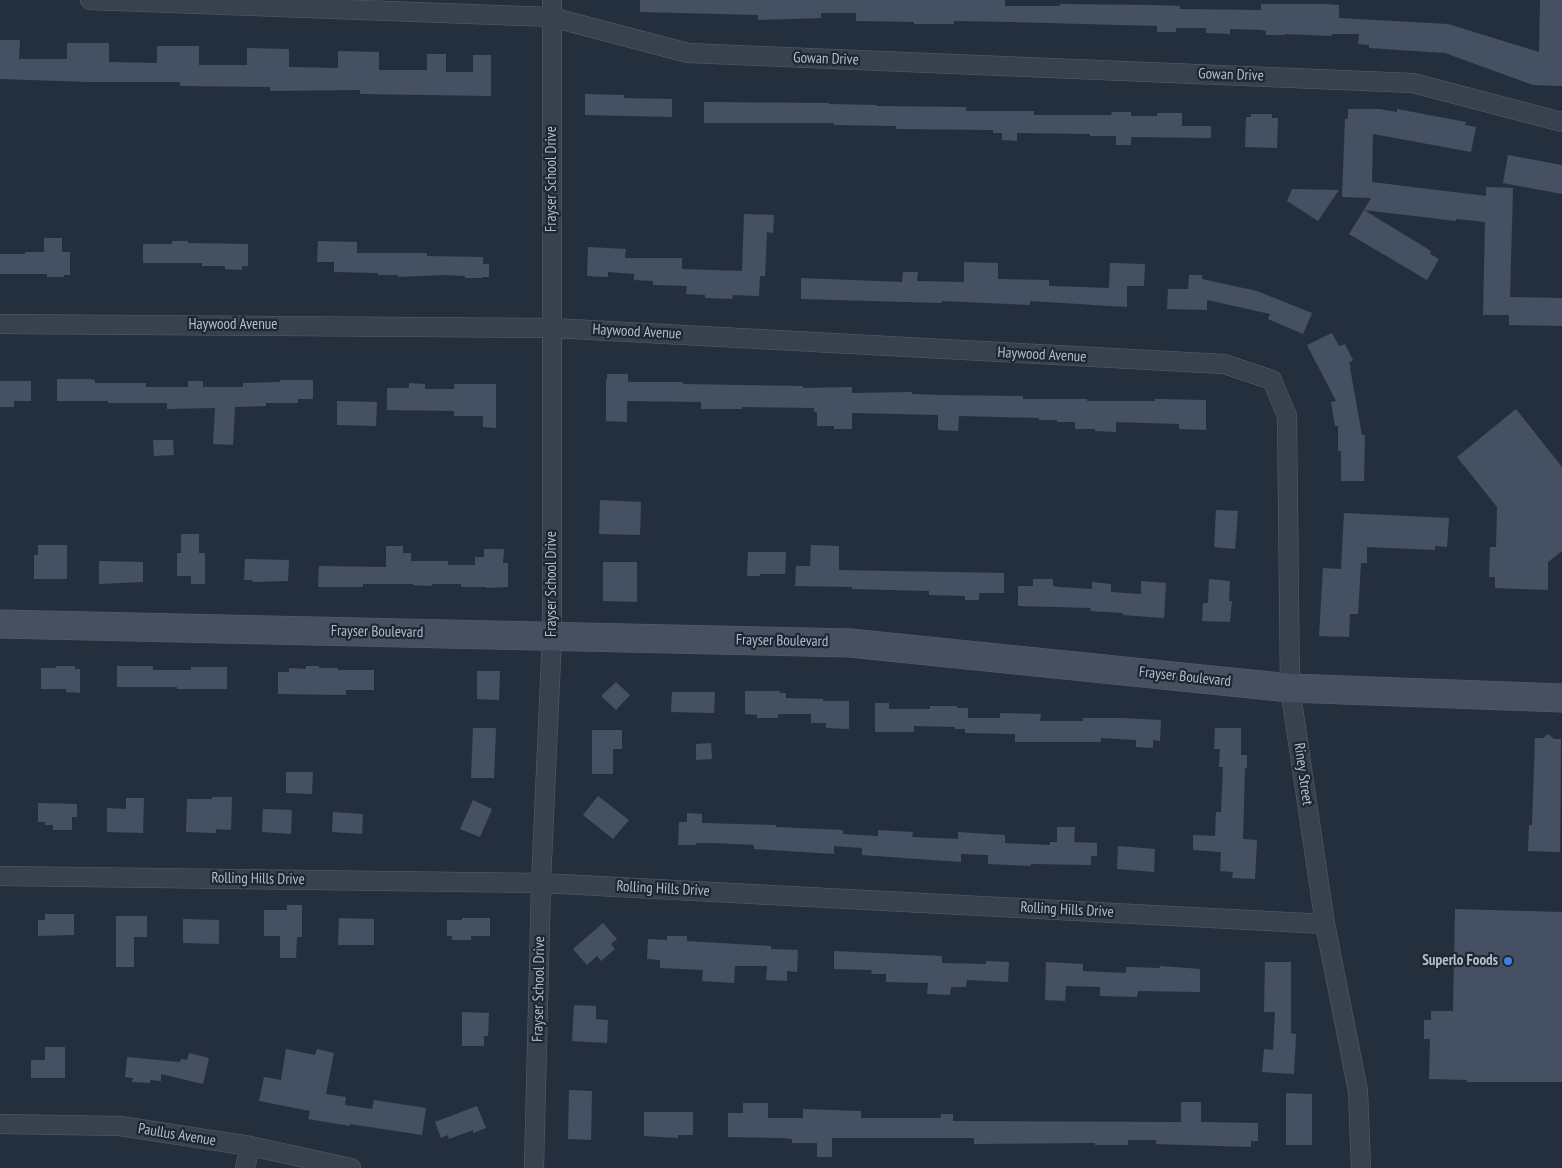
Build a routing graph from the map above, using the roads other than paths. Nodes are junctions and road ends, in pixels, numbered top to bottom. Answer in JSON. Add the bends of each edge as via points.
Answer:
{"nodes":[{"id":1,"x":90,"y":0,"type":"edge"},
{"id":2,"x":551,"y":8,"type":"edge"},
{"id":3,"x":1562,"y":122,"type":"edge"},
{"id":4,"x":0,"y":324,"type":"edge"},
{"id":5,"x":552,"y":328,"type":"junction"},
{"id":6,"x":1272,"y":380,"type":"joint"},
{"id":7,"x":0,"y":624,"type":"edge"},
{"id":8,"x":552,"y":636,"type":"junction"},
{"id":9,"x":1290,"y":688,"type":"junction"},
{"id":10,"x":1562,"y":698,"type":"edge"},
{"id":11,"x":0,"y":876,"type":"edge"},
{"id":12,"x":541,"y":882,"type":"junction"},
{"id":13,"x":1325,"y":924,"type":"junction"},
{"id":14,"x":0,"y":1124,"type":"edge"},
{"id":15,"x":250,"y":1146,"type":"junction"},
{"id":16,"x":245,"y":1168,"type":"edge"},
{"id":17,"x":351,"y":1168,"type":"edge"},
{"id":18,"x":534,"y":1168,"type":"edge"},
{"id":19,"x":1361,"y":1168,"type":"edge"}],
"edges":[{"from":1,"to":2,"type":"street","name":"Gowan Drive"},
{"from":2,"to":3,"type":"street","name":"Gowan Drive","via":[[688,53],[1413,83]]},
{"from":2,"to":5,"type":"street","name":"Frayser School Drive"},
{"from":4,"to":5,"type":"street","name":"Haywood Avenue"},
{"from":5,"to":6,"type":"street","name":"Haywood Avenue","via":[[1224,364]]},
{"from":5,"to":8,"type":"street","name":"Frayser School Drive"},
{"from":6,"to":9,"type":"street","name":"Riney Street","via":[[1287,416]]},
{"from":7,"to":8,"type":"main road","name":"Frayser Boulevard"},
{"from":8,"to":9,"type":"main road","name":"Frayser Boulevard","via":[[850,643]]},
{"from":8,"to":12,"type":"street","name":"Frayser School Drive"},
{"from":9,"to":10,"type":"main road","name":"Frayser Boulevard"},
{"from":9,"to":13,"type":"street","name":"Riney Street"},
{"from":11,"to":12,"type":"street","name":"Rolling Hills Drive"},
{"from":12,"to":13,"type":"street","name":"Rolling Hills Drive"},
{"from":12,"to":18,"type":"street","name":"Frayser School Drive"},
{"from":13,"to":19,"type":"street","name":"Riney Street","via":[[1358,1092]]},
{"from":14,"to":15,"type":"street","name":"Paullus Avenue","via":[[120,1126]]},
{"from":15,"to":16,"type":"street"},
{"from":15,"to":17,"type":"street","name":"Paullus Avenue"}]}
